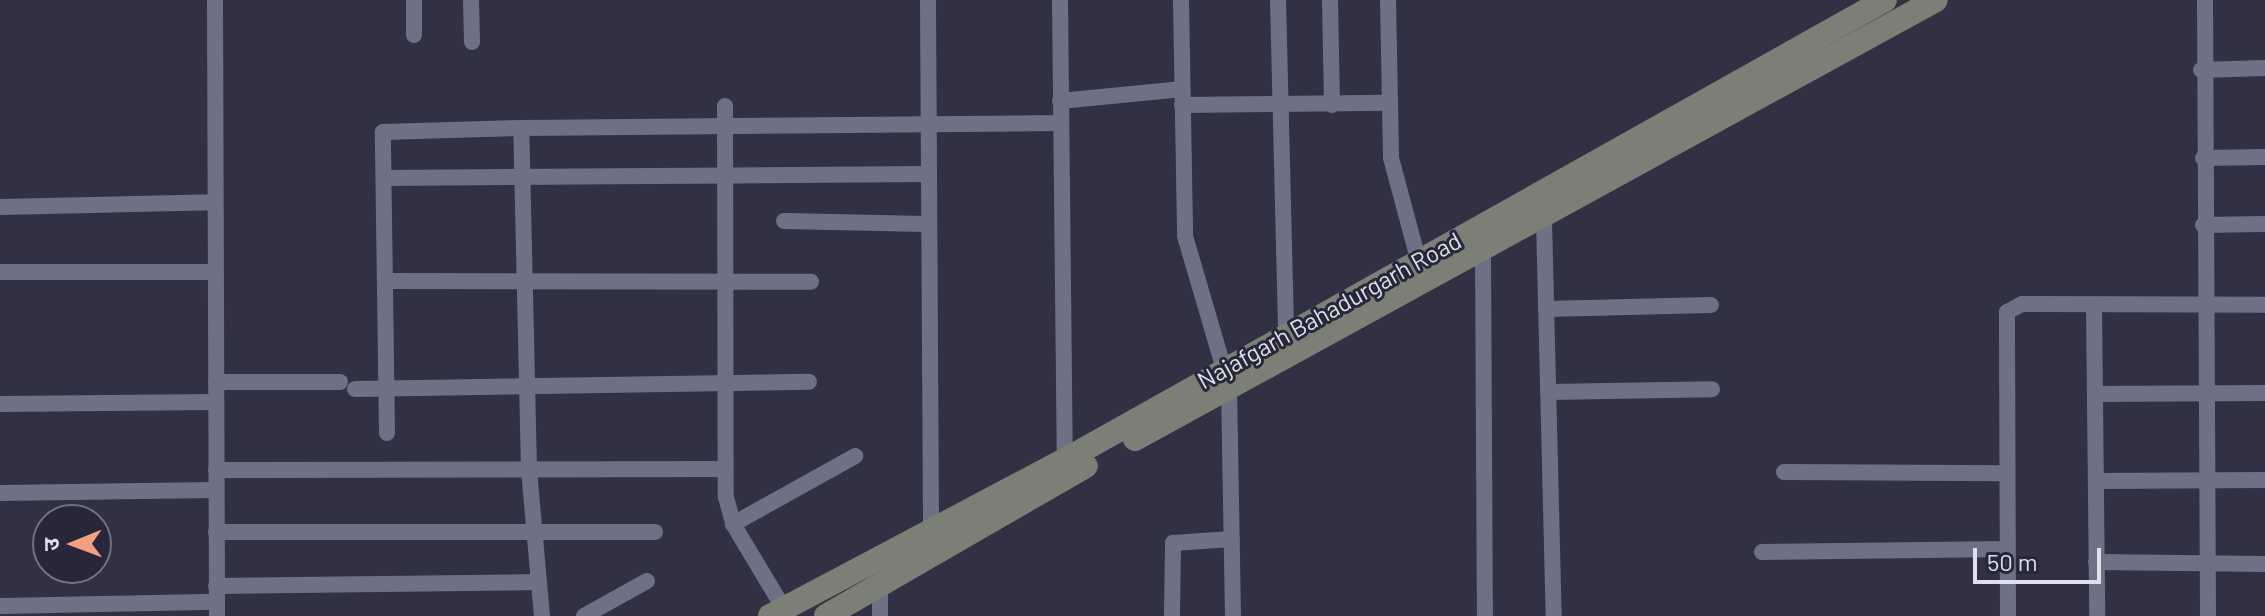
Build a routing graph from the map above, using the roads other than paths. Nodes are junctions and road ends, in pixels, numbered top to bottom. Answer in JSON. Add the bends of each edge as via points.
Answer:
{"nodes":[{"id":1,"x":215,"y":0,"type":"edge"},
{"id":2,"x":414,"y":0,"type":"edge"},
{"id":3,"x":471,"y":0,"type":"edge"},
{"id":4,"x":928,"y":0,"type":"edge"},
{"id":5,"x":1060,"y":0,"type":"edge"},
{"id":6,"x":1181,"y":0,"type":"edge"},
{"id":7,"x":1278,"y":0,"type":"edge"},
{"id":8,"x":1330,"y":0,"type":"edge"},
{"id":9,"x":1388,"y":0,"type":"edge"},
{"id":10,"x":1885,"y":0,"type":"edge"},
{"id":11,"x":1936,"y":0,"type":"edge"},
{"id":12,"x":2205,"y":0,"type":"edge"},
{"id":13,"x":414,"y":35,"type":"dead end"},
{"id":14,"x":472,"y":42,"type":"dead end"},
{"id":15,"x":2265,"y":68,"type":"edge"},
{"id":16,"x":2201,"y":70,"type":"junction"},
{"id":17,"x":1182,"y":97,"type":"junction"},
{"id":18,"x":1060,"y":101,"type":"junction"},
{"id":19,"x":1390,"y":103,"type":"junction"},
{"id":20,"x":1332,"y":105,"type":"junction"},
{"id":21,"x":725,"y":106,"type":"dead end"},
{"id":22,"x":1280,"y":108,"type":"junction"},
{"id":23,"x":1060,"y":123,"type":"junction"},
{"id":24,"x":725,"y":127,"type":"junction"},
{"id":25,"x":521,"y":128,"type":"junction"},
{"id":26,"x":927,"y":128,"type":"junction"},
{"id":27,"x":1629,"y":142,"type":"junction"},
{"id":28,"x":2265,"y":157,"type":"edge"},
{"id":29,"x":2203,"y":158,"type":"junction"},
{"id":30,"x":1639,"y":166,"type":"junction"},
{"id":31,"x":927,"y":174,"type":"junction"},
{"id":32,"x":384,"y":178,"type":"junction"},
{"id":33,"x":521,"y":178,"type":"junction"},
{"id":34,"x":725,"y":178,"type":"junction"},
{"id":35,"x":214,"y":202,"type":"junction"},
{"id":36,"x":0,"y":207,"type":"edge"},
{"id":37,"x":1544,"y":220,"type":"junction"},
{"id":38,"x":784,"y":221,"type":"dead end"},
{"id":39,"x":928,"y":224,"type":"junction"},
{"id":40,"x":2265,"y":224,"type":"edge"},
{"id":41,"x":2203,"y":225,"type":"junction"},
{"id":42,"x":1483,"y":250,"type":"junction"},
{"id":43,"x":1418,"y":259,"type":"junction"},
{"id":44,"x":0,"y":272,"type":"edge"},
{"id":45,"x":215,"y":272,"type":"junction"},
{"id":46,"x":385,"y":281,"type":"junction"},
{"id":47,"x":524,"y":281,"type":"junction"},
{"id":48,"x":725,"y":282,"type":"junction"},
{"id":49,"x":811,"y":282,"type":"dead end"},
{"id":50,"x":1711,"y":305,"type":"dead end"},
{"id":51,"x":2094,"y":305,"type":"junction"},
{"id":52,"x":2204,"y":305,"type":"junction"},
{"id":53,"x":2265,"y":305,"type":"edge"},
{"id":54,"x":1546,"y":309,"type":"junction"},
{"id":55,"x":1286,"y":330,"type":"junction"},
{"id":56,"x":1227,"y":377,"type":"junction"},
{"id":57,"x":216,"y":382,"type":"junction"},
{"id":58,"x":809,"y":382,"type":"dead end"},
{"id":59,"x":724,"y":383,"type":"junction"},
{"id":60,"x":527,"y":386,"type":"junction"},
{"id":61,"x":386,"y":388,"type":"junction"},
{"id":62,"x":1712,"y":389,"type":"dead end"},
{"id":63,"x":1548,"y":392,"type":"junction"},
{"id":64,"x":2205,"y":393,"type":"junction"},
{"id":65,"x":2265,"y":393,"type":"edge"},
{"id":66,"x":2095,"y":394,"type":"junction"},
{"id":67,"x":215,"y":402,"type":"junction"},
{"id":68,"x":0,"y":404,"type":"edge"},
{"id":69,"x":387,"y":433,"type":"dead end"},
{"id":70,"x":855,"y":456,"type":"dead end"},
{"id":71,"x":1065,"y":460,"type":"junction"},
{"id":72,"x":724,"y":469,"type":"junction"},
{"id":73,"x":216,"y":470,"type":"junction"},
{"id":74,"x":529,"y":470,"type":"junction"},
{"id":75,"x":1784,"y":472,"type":"dead end"},
{"id":76,"x":2007,"y":473,"type":"junction"},
{"id":77,"x":2265,"y":480,"type":"edge"},
{"id":78,"x":2096,"y":481,"type":"junction"},
{"id":79,"x":2206,"y":481,"type":"junction"},
{"id":80,"x":215,"y":490,"type":"junction"},
{"id":81,"x":0,"y":493,"type":"edge"},
{"id":82,"x":733,"y":524,"type":"junction"},
{"id":83,"x":931,"y":527,"type":"junction"},
{"id":84,"x":535,"y":529,"type":"junction"},
{"id":85,"x":216,"y":532,"type":"junction"},
{"id":86,"x":655,"y":532,"type":"dead end"},
{"id":87,"x":1232,"y":539,"type":"junction"},
{"id":88,"x":2007,"y":549,"type":"junction"},
{"id":89,"x":1762,"y":552,"type":"dead end"},
{"id":90,"x":2096,"y":562,"type":"junction"},
{"id":91,"x":2208,"y":564,"type":"junction"},
{"id":92,"x":2265,"y":564,"type":"edge"},
{"id":93,"x":647,"y":581,"type":"dead end"},
{"id":94,"x":539,"y":582,"type":"junction"},
{"id":95,"x":880,"y":582,"type":"junction"},
{"id":96,"x":217,"y":601,"type":"edge"},
{"id":97,"x":0,"y":606,"type":"edge"},
{"id":98,"x":777,"y":612,"type":"edge"},
{"id":99,"x":542,"y":616,"type":"edge"},
{"id":100,"x":584,"y":616,"type":"edge"},
{"id":101,"x":826,"y":616,"type":"edge"},
{"id":102,"x":880,"y":616,"type":"edge"},
{"id":103,"x":1172,"y":616,"type":"edge"},
{"id":104,"x":1233,"y":616,"type":"edge"},
{"id":105,"x":1485,"y":616,"type":"edge"},
{"id":106,"x":1554,"y":616,"type":"edge"},
{"id":107,"x":2008,"y":616,"type":"edge"},
{"id":108,"x":2097,"y":616,"type":"edge"},
{"id":109,"x":2208,"y":616,"type":"edge"}],
"edges":[{"from":1,"to":35,"type":"street"},
{"from":2,"to":13,"type":"street"},
{"from":3,"to":14,"type":"street"},
{"from":4,"to":26,"type":"street"},
{"from":5,"to":18,"type":"street"},
{"from":6,"to":17,"type":"street"},
{"from":7,"to":22,"type":"street"},
{"from":8,"to":20,"type":"street"},
{"from":9,"to":19,"type":"street"},
{"from":10,"to":27,"type":"main road","name":"Najafgarh Bahadurgarh Road"},
{"from":11,"to":30,"type":"main road","name":"Najafgarh Bahadurgarh Road"},
{"from":12,"to":16,"type":"street"},
{"from":15,"to":16,"type":"street"},
{"from":16,"to":29,"type":"street"},
{"from":17,"to":18,"type":"street"},
{"from":17,"to":22,"type":"street"},
{"from":17,"to":56,"type":"street","via":[[1188,260]]},
{"from":18,"to":23,"type":"street"},
{"from":19,"to":20,"type":"street"},
{"from":19,"to":43,"type":"street","via":[[1391,158]]},
{"from":20,"to":22,"type":"street"},
{"from":21,"to":24,"type":"street"},
{"from":22,"to":55,"type":"street"},
{"from":23,"to":26,"type":"street"},
{"from":23,"to":71,"type":"street"},
{"from":24,"to":25,"type":"street"},
{"from":24,"to":26,"type":"street"},
{"from":24,"to":34,"type":"street"},
{"from":25,"to":32,"type":"street","via":[[388,129]]},
{"from":25,"to":33,"type":"street"},
{"from":26,"to":31,"type":"street"},
{"from":27,"to":30,"type":"main road"},
{"from":27,"to":43,"type":"main road","name":"Najafgarh Bahadurgarh Road"},
{"from":28,"to":29,"type":"street"},
{"from":29,"to":41,"type":"street"},
{"from":30,"to":37,"type":"main road","name":"Najafgarh Bahadurgarh Road"},
{"from":31,"to":34,"type":"street"},
{"from":31,"to":39,"type":"street"},
{"from":32,"to":33,"type":"street"},
{"from":32,"to":46,"type":"street"},
{"from":33,"to":34,"type":"street"},
{"from":33,"to":47,"type":"street"},
{"from":34,"to":48,"type":"street"},
{"from":35,"to":36,"type":"street"},
{"from":35,"to":45,"type":"street"},
{"from":37,"to":42,"type":"main road","name":"Najafgarh Bahadurgarh Road"},
{"from":37,"to":54,"type":"street"},
{"from":38,"to":39,"type":"street"},
{"from":39,"to":83,"type":"street"},
{"from":40,"to":41,"type":"street"},
{"from":41,"to":52,"type":"street"},
{"from":42,"to":56,"type":"main road","name":"Najafgarh Bahadurgarh Road"},
{"from":42,"to":105,"type":"street"},
{"from":43,"to":55,"type":"main road","name":"Najafgarh Bahadurgarh Road"},
{"from":44,"to":45,"type":"street"},
{"from":45,"to":57,"type":"street"},
{"from":46,"to":47,"type":"street"},
{"from":46,"to":61,"type":"street"},
{"from":47,"to":48,"type":"street"},
{"from":47,"to":60,"type":"street"},
{"from":48,"to":49,"type":"street"},
{"from":48,"to":59,"type":"street"},
{"from":50,"to":54,"type":"street"},
{"from":51,"to":52,"type":"street"},
{"from":51,"to":66,"type":"street"},
{"from":51,"to":76,"type":"street","via":[[2022,304],[2007,312]]},
{"from":52,"to":53,"type":"street"},
{"from":52,"to":64,"type":"street"},
{"from":54,"to":63,"type":"street"},
{"from":55,"to":56,"type":"main road","name":"Najafgarh Bahadurgarh Road"},
{"from":56,"to":71,"type":"main road","name":"Najafgarh Bahadurgarh Road"},
{"from":56,"to":87,"type":"street"},
{"from":56,"to":95,"type":"main road","name":"Najafgarh Bahadurgarh Road"},
{"from":57,"to":61,"type":"street"},
{"from":57,"to":67,"type":"street"},
{"from":58,"to":59,"type":"street"},
{"from":59,"to":60,"type":"street"},
{"from":59,"to":72,"type":"street"},
{"from":60,"to":61,"type":"street"},
{"from":60,"to":74,"type":"street"},
{"from":61,"to":69,"type":"street"},
{"from":62,"to":63,"type":"street"},
{"from":63,"to":106,"type":"street"},
{"from":64,"to":65,"type":"street"},
{"from":64,"to":66,"type":"street"},
{"from":64,"to":79,"type":"street"},
{"from":66,"to":78,"type":"street"},
{"from":67,"to":68,"type":"street"},
{"from":67,"to":73,"type":"street"},
{"from":70,"to":82,"type":"street"},
{"from":71,"to":83,"type":"main road","name":"Najafgarh Bahadurgarh Road"},
{"from":72,"to":74,"type":"street"},
{"from":72,"to":82,"type":"street"},
{"from":73,"to":74,"type":"street"},
{"from":73,"to":80,"type":"street"},
{"from":74,"to":84,"type":"street"},
{"from":75,"to":76,"type":"street"},
{"from":76,"to":88,"type":"street"},
{"from":77,"to":79,"type":"street"},
{"from":78,"to":79,"type":"street"},
{"from":78,"to":90,"type":"street"},
{"from":79,"to":91,"type":"street"},
{"from":80,"to":81,"type":"street"},
{"from":80,"to":85,"type":"street"},
{"from":82,"to":98,"type":"street"},
{"from":83,"to":98,"type":"main road","name":"Najafgarh Bahadurgarh Road"},
{"from":84,"to":85,"type":"street"},
{"from":84,"to":86,"type":"street"},
{"from":84,"to":94,"type":"street"},
{"from":85,"to":96,"type":"street"},
{"from":87,"to":103,"type":"street","via":[[1173,543]]},
{"from":87,"to":104,"type":"street"},
{"from":88,"to":89,"type":"street"},
{"from":88,"to":107,"type":"street"},
{"from":90,"to":91,"type":"street"},
{"from":90,"to":108,"type":"street"},
{"from":91,"to":92,"type":"street"},
{"from":91,"to":109,"type":"street"},
{"from":93,"to":100,"type":"street"},
{"from":94,"to":96,"type":"street"},
{"from":94,"to":99,"type":"street"},
{"from":95,"to":101,"type":"main road","name":"Najafgarh Bahadurgarh Road"},
{"from":95,"to":102,"type":"street"},
{"from":96,"to":97,"type":"street"}]}
